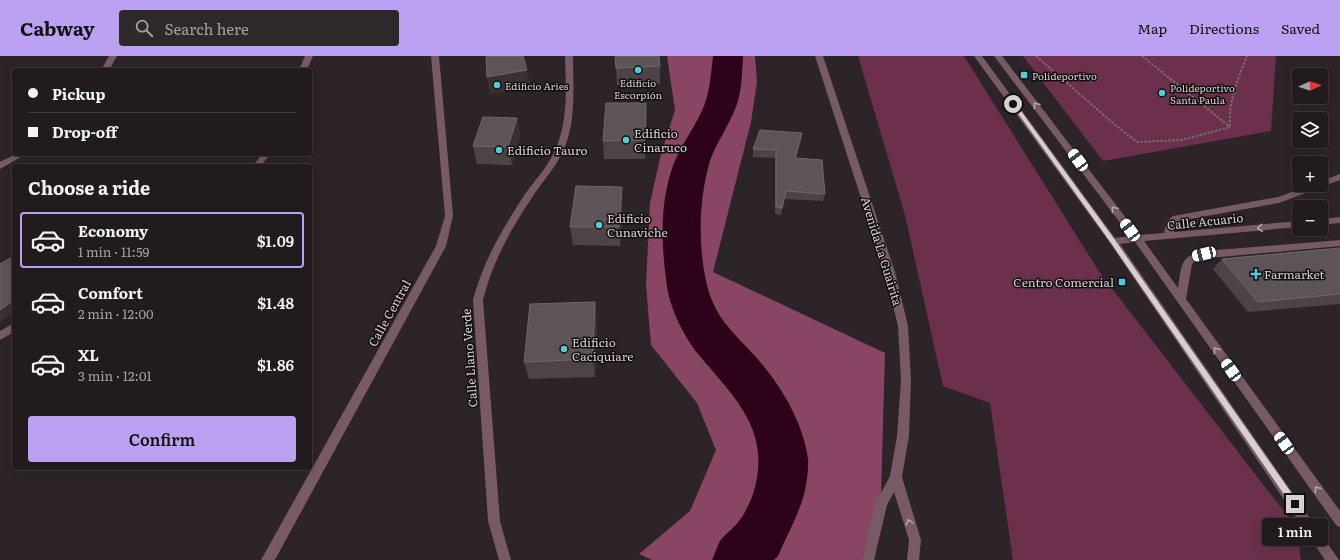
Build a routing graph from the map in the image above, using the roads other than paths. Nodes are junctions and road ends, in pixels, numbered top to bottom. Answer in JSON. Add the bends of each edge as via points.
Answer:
{"nodes":[{"id":1,"x":113,"y":56,"type":"edge"},
{"id":2,"x":309,"y":56,"type":"edge"},
{"id":3,"x":435,"y":56,"type":"edge"},
{"id":4,"x":569,"y":56,"type":"edge"},
{"id":5,"x":819,"y":56,"type":"edge"},
{"id":6,"x":978,"y":56,"type":"edge"},
{"id":7,"x":998,"y":56,"type":"edge"},
{"id":8,"x":106,"y":68,"type":"edge"},
{"id":9,"x":304,"y":68,"type":"edge"},
{"id":10,"x":18,"y":156,"type":"edge"},
{"id":11,"x":264,"y":156,"type":"edge"},
{"id":12,"x":258,"y":164,"type":"edge"},
{"id":13,"x":0,"y":166,"type":"edge"},
{"id":14,"x":1340,"y":177,"type":"edge"},
{"id":15,"x":1328,"y":182,"type":"edge"},
{"id":16,"x":1301,"y":192,"type":"edge"},
{"id":17,"x":1340,"y":220,"type":"edge"},
{"id":18,"x":1328,"y":221,"type":"edge"},
{"id":19,"x":1292,"y":225,"type":"edge"},
{"id":20,"x":1168,"y":237,"type":"junction"},
{"id":21,"x":1138,"y":240,"type":"junction"},
{"id":22,"x":1113,"y":241,"type":"junction"},
{"id":23,"x":1340,"y":243,"type":"edge"},
{"id":24,"x":1181,"y":300,"type":"junction"},
{"id":25,"x":12,"y":329,"type":"edge"},
{"id":26,"x":0,"y":336,"type":"edge"},
{"id":27,"x":896,"y":477,"type":"junction"},
{"id":28,"x":1340,"y":521,"type":"edge"},
{"id":29,"x":267,"y":560,"type":"edge"},
{"id":30,"x":505,"y":560,"type":"edge"},
{"id":31,"x":868,"y":560,"type":"edge"},
{"id":32,"x":913,"y":560,"type":"edge"},
{"id":33,"x":1333,"y":560,"type":"edge"}],
"edges":[{"from":1,"to":8,"type":"street"},
{"from":2,"to":9,"type":"street"},
{"from":3,"to":29,"type":"street","name":"Calle Central","via":[[449,216],[441,246]]},
{"from":4,"to":30,"type":"street","name":"Calle Llano Verde","via":[[570,106],[567,128],[558,154],[505,231],[482,279],[478,300],[494,520]]},
{"from":5,"to":27,"type":"street","name":"Avenida La Guairita","via":[[890,272],[903,326],[906,380]]},
{"from":6,"to":22,"type":"street"},
{"from":21,"to":7,"type":"street","one_way":true},
{"from":10,"to":13,"type":"street"},
{"from":11,"to":12,"type":"street"},
{"from":14,"to":15,"type":"street"},
{"from":16,"to":20,"type":"street","via":[[1279,200],[1176,218],[1172,221]]},
{"from":17,"to":18,"type":"street"},
{"from":19,"to":20,"type":"street","name":"Calle Acuario","one_way":true},
{"from":20,"to":21,"type":"street","name":"Calle Acuario"},
{"from":21,"to":22,"type":"street","name":"Calle Acuario"},
{"from":21,"to":24,"type":"street"},
{"from":22,"to":33,"type":"street"},
{"from":23,"to":24,"type":"street","via":[[1195,256],[1187,263]]},
{"from":28,"to":24,"type":"street","one_way":true},
{"from":25,"to":26,"type":"street"},
{"from":27,"to":31,"type":"street","name":"Avenida La Guairita","via":[[881,504]]},
{"from":32,"to":27,"type":"street","name":"Avenida La Guairita","one_way":true,"via":[[915,540]]}]}
